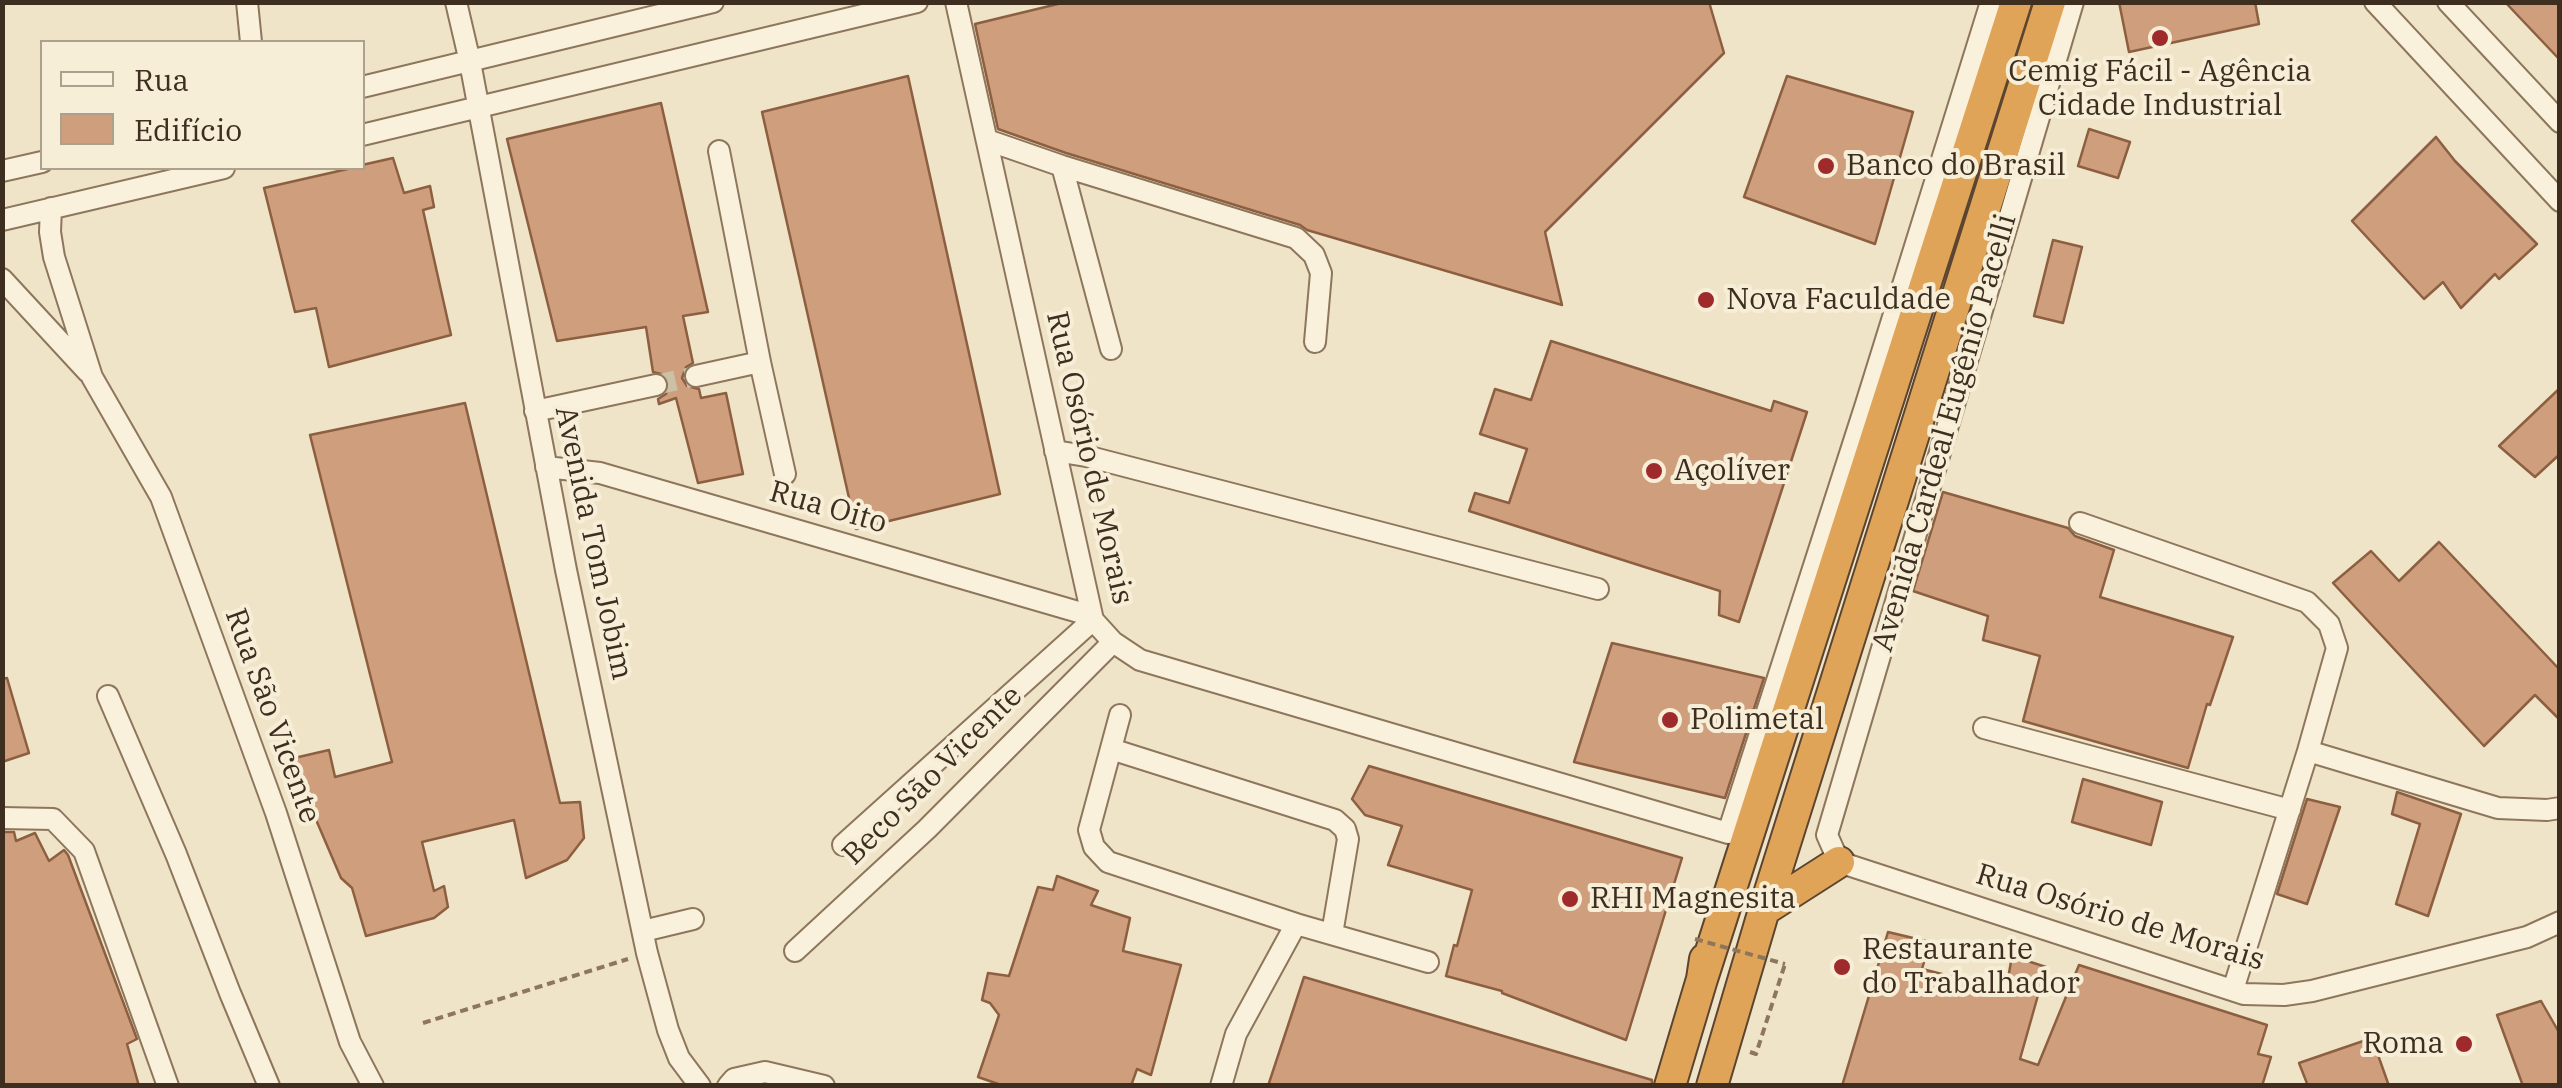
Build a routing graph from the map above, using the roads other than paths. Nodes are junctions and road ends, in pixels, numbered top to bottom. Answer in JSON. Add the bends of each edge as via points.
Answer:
{"nodes":[{"id":1,"x":246,"y":2,"type":"edge"},
{"id":2,"x":456,"y":2,"type":"edge"},
{"id":3,"x":713,"y":2,"type":"edge"},
{"id":4,"x":917,"y":2,"type":"edge"},
{"id":5,"x":956,"y":2,"type":"edge"},
{"id":6,"x":1991,"y":2,"type":"edge"},
{"id":7,"x":2016,"y":2,"type":"edge"},
{"id":8,"x":2050,"y":2,"type":"edge"},
{"id":9,"x":2072,"y":2,"type":"edge"},
{"id":10,"x":2376,"y":2,"type":"edge"},
{"id":11,"x":2448,"y":2,"type":"edge"},
{"id":12,"x":251,"y":40,"type":"edge"},
{"id":13,"x":470,"y":62,"type":"junction"},
{"id":14,"x":365,"y":86,"type":"edge"},
{"id":15,"x":478,"y":108,"type":"junction"},
{"id":16,"x":2560,"y":122,"type":"edge"},
{"id":17,"x":365,"y":134,"type":"edge"},
{"id":18,"x":987,"y":140,"type":"junction"},
{"id":19,"x":720,"y":151,"type":"dead end"},
{"id":20,"x":40,"y":162,"type":"edge"},
{"id":21,"x":1062,"y":166,"type":"junction"},
{"id":22,"x":215,"y":170,"type":"edge"},
{"id":23,"x":2,"y":171,"type":"edge"},
{"id":24,"x":2560,"y":201,"type":"edge"},
{"id":25,"x":50,"y":208,"type":"junction"},
{"id":26,"x":2,"y":220,"type":"edge"},
{"id":27,"x":2,"y":278,"type":"edge"},
{"id":28,"x":1315,"y":342,"type":"dead end"},
{"id":29,"x":1111,"y":348,"type":"dead end"},
{"id":30,"x":760,"y":362,"type":"junction"},
{"id":31,"x":696,"y":376,"type":"tunnel mouth"},
{"id":32,"x":92,"y":377,"type":"junction"},
{"id":33,"x":656,"y":385,"type":"tunnel mouth"},
{"id":34,"x":535,"y":411,"type":"junction"},
{"id":35,"x":1056,"y":451,"type":"junction"},
{"id":36,"x":546,"y":466,"type":"junction"},
{"id":37,"x":785,"y":474,"type":"dead end"},
{"id":38,"x":2080,"y":523,"type":"dead end"},
{"id":39,"x":1598,"y":590,"type":"dead end"},
{"id":40,"x":1092,"y":618,"type":"junction"},
{"id":41,"x":1113,"y":642,"type":"junction"},
{"id":42,"x":108,"y":696,"type":"dead end"},
{"id":43,"x":1120,"y":716,"type":"dead end"},
{"id":44,"x":1984,"y":728,"type":"dead end"},
{"id":45,"x":1110,"y":749,"type":"junction"},
{"id":46,"x":2308,"y":751,"type":"junction"},
{"id":47,"x":2560,"y":808,"type":"edge"},
{"id":48,"x":2290,"y":810,"type":"junction"},
{"id":49,"x":2,"y":818,"type":"edge"},
{"id":50,"x":1728,"y":833,"type":"junction"},
{"id":51,"x":842,"y":844,"type":"dead end"},
{"id":52,"x":1839,"y":862,"type":"junction"},
{"id":53,"x":1764,"y":910,"type":"junction"},
{"id":54,"x":693,"y":919,"type":"dead end"},
{"id":55,"x":2560,"y":922,"type":"edge"},
{"id":56,"x":1296,"y":924,"type":"junction"},
{"id":57,"x":642,"y":931,"type":"junction"},
{"id":58,"x":1332,"y":934,"type":"junction"},
{"id":59,"x":795,"y":951,"type":"dead end"},
{"id":60,"x":1428,"y":962,"type":"dead end"},
{"id":61,"x":1702,"y":980,"type":"junction"},
{"id":62,"x":2234,"y":990,"type":"junction"},
{"id":63,"x":168,"y":1086,"type":"edge"},
{"id":64,"x":269,"y":1086,"type":"edge"},
{"id":65,"x":373,"y":1086,"type":"edge"},
{"id":66,"x":700,"y":1086,"type":"edge"},
{"id":67,"x":728,"y":1086,"type":"edge"},
{"id":68,"x":824,"y":1086,"type":"edge"},
{"id":69,"x":1221,"y":1086,"type":"edge"},
{"id":70,"x":1670,"y":1086,"type":"edge"},
{"id":71,"x":1712,"y":1086,"type":"edge"}],
"edges":[{"from":1,"to":12,"type":"street"},
{"from":2,"to":13,"type":"street","name":"Avenida Tom Jobim"},
{"from":3,"to":13,"type":"street"},
{"from":4,"to":15,"type":"street"},
{"from":5,"to":18,"type":"street","name":"Rua Osório de Morais"},
{"from":6,"to":50,"type":"street"},
{"from":7,"to":61,"type":"highway","name":"Avenida Cardeal Eugênio Pacelli"},
{"from":8,"to":53,"type":"highway","name":"Avenida Cardeal Eugênio Pacelli"},
{"from":9,"to":52,"type":"street","name":"Avenida Cardeal Eugênio Pacelli","via":[[1826,835]]},
{"from":10,"to":24,"type":"street"},
{"from":11,"to":16,"type":"street"},
{"from":13,"to":14,"type":"street"},
{"from":13,"to":15,"type":"street","name":"Avenida Tom Jobim"},
{"from":15,"to":17,"type":"street"},
{"from":15,"to":34,"type":"street","name":"Avenida Tom Jobim"},
{"from":18,"to":21,"type":"street"},
{"from":18,"to":35,"type":"street","name":"Rua Osório de Morais"},
{"from":19,"to":30,"type":"street"},
{"from":20,"to":23,"type":"street"},
{"from":21,"to":28,"type":"street","via":[[1296,238],[1321,273]]},
{"from":21,"to":29,"type":"street"},
{"from":22,"to":25,"type":"street"},
{"from":25,"to":26,"type":"street"},
{"from":25,"to":32,"type":"street","name":"Rua São Vicente","via":[[54,256]]},
{"from":27,"to":32,"type":"street","name":"Rua São Vicente"},
{"from":30,"to":31,"type":"street"},
{"from":30,"to":37,"type":"street"},
{"from":32,"to":65,"type":"street","name":"Rua São Vicente","via":[[160,497],[276,813],[350,1042]]},
{"from":33,"to":34,"type":"street"},
{"from":34,"to":36,"type":"street","name":"Avenida Tom Jobim"},
{"from":35,"to":39,"type":"street"},
{"from":35,"to":40,"type":"street","name":"Rua Osório de Morais"},
{"from":36,"to":40,"type":"street","name":"Rua Oito","via":[[600,473]]},
{"from":36,"to":57,"type":"street","name":"Avenida Tom Jobim"},
{"from":38,"to":46,"type":"street","via":[[2307,602],[2329,624],[2338,648]]},
{"from":40,"to":41,"type":"street","name":"Rua Osório de Morais"},
{"from":40,"to":51,"type":"street"},
{"from":41,"to":50,"type":"street","name":"Rua Osório de Morais","via":[[1140,660]]},
{"from":41,"to":59,"type":"street","name":"Beco São Vicente"},
{"from":42,"to":64,"type":"street"},
{"from":43,"to":45,"type":"street"},
{"from":44,"to":48,"type":"street"},
{"from":45,"to":56,"type":"street","via":[[1089,830],[1108,862]]},
{"from":45,"to":58,"type":"street","via":[[1346,829]]},
{"from":46,"to":47,"type":"street","via":[[2498,808]]},
{"from":46,"to":48,"type":"street"},
{"from":48,"to":62,"type":"street"},
{"from":49,"to":63,"type":"street","via":[[52,819],[84,850]]},
{"from":50,"to":61,"type":"highway"},
{"from":52,"to":53,"type":"highway"},
{"from":52,"to":62,"type":"street","name":"Rua Osório de Morais"},
{"from":53,"to":71,"type":"highway","name":"Avenida Cardeal Eugênio Pacelli"},
{"from":54,"to":57,"type":"street"},
{"from":55,"to":62,"type":"street","name":"Rua Osório de Morais","via":[[2312,991],[2284,996]]},
{"from":56,"to":58,"type":"street"},
{"from":56,"to":69,"type":"street","via":[[1236,1034]]},
{"from":57,"to":66,"type":"street","name":"Avenida Tom Jobim","via":[[668,1030]]},
{"from":58,"to":60,"type":"street"},
{"from":61,"to":70,"type":"highway"},
{"from":67,"to":68,"type":"street","via":[[764,1072]]}]}
